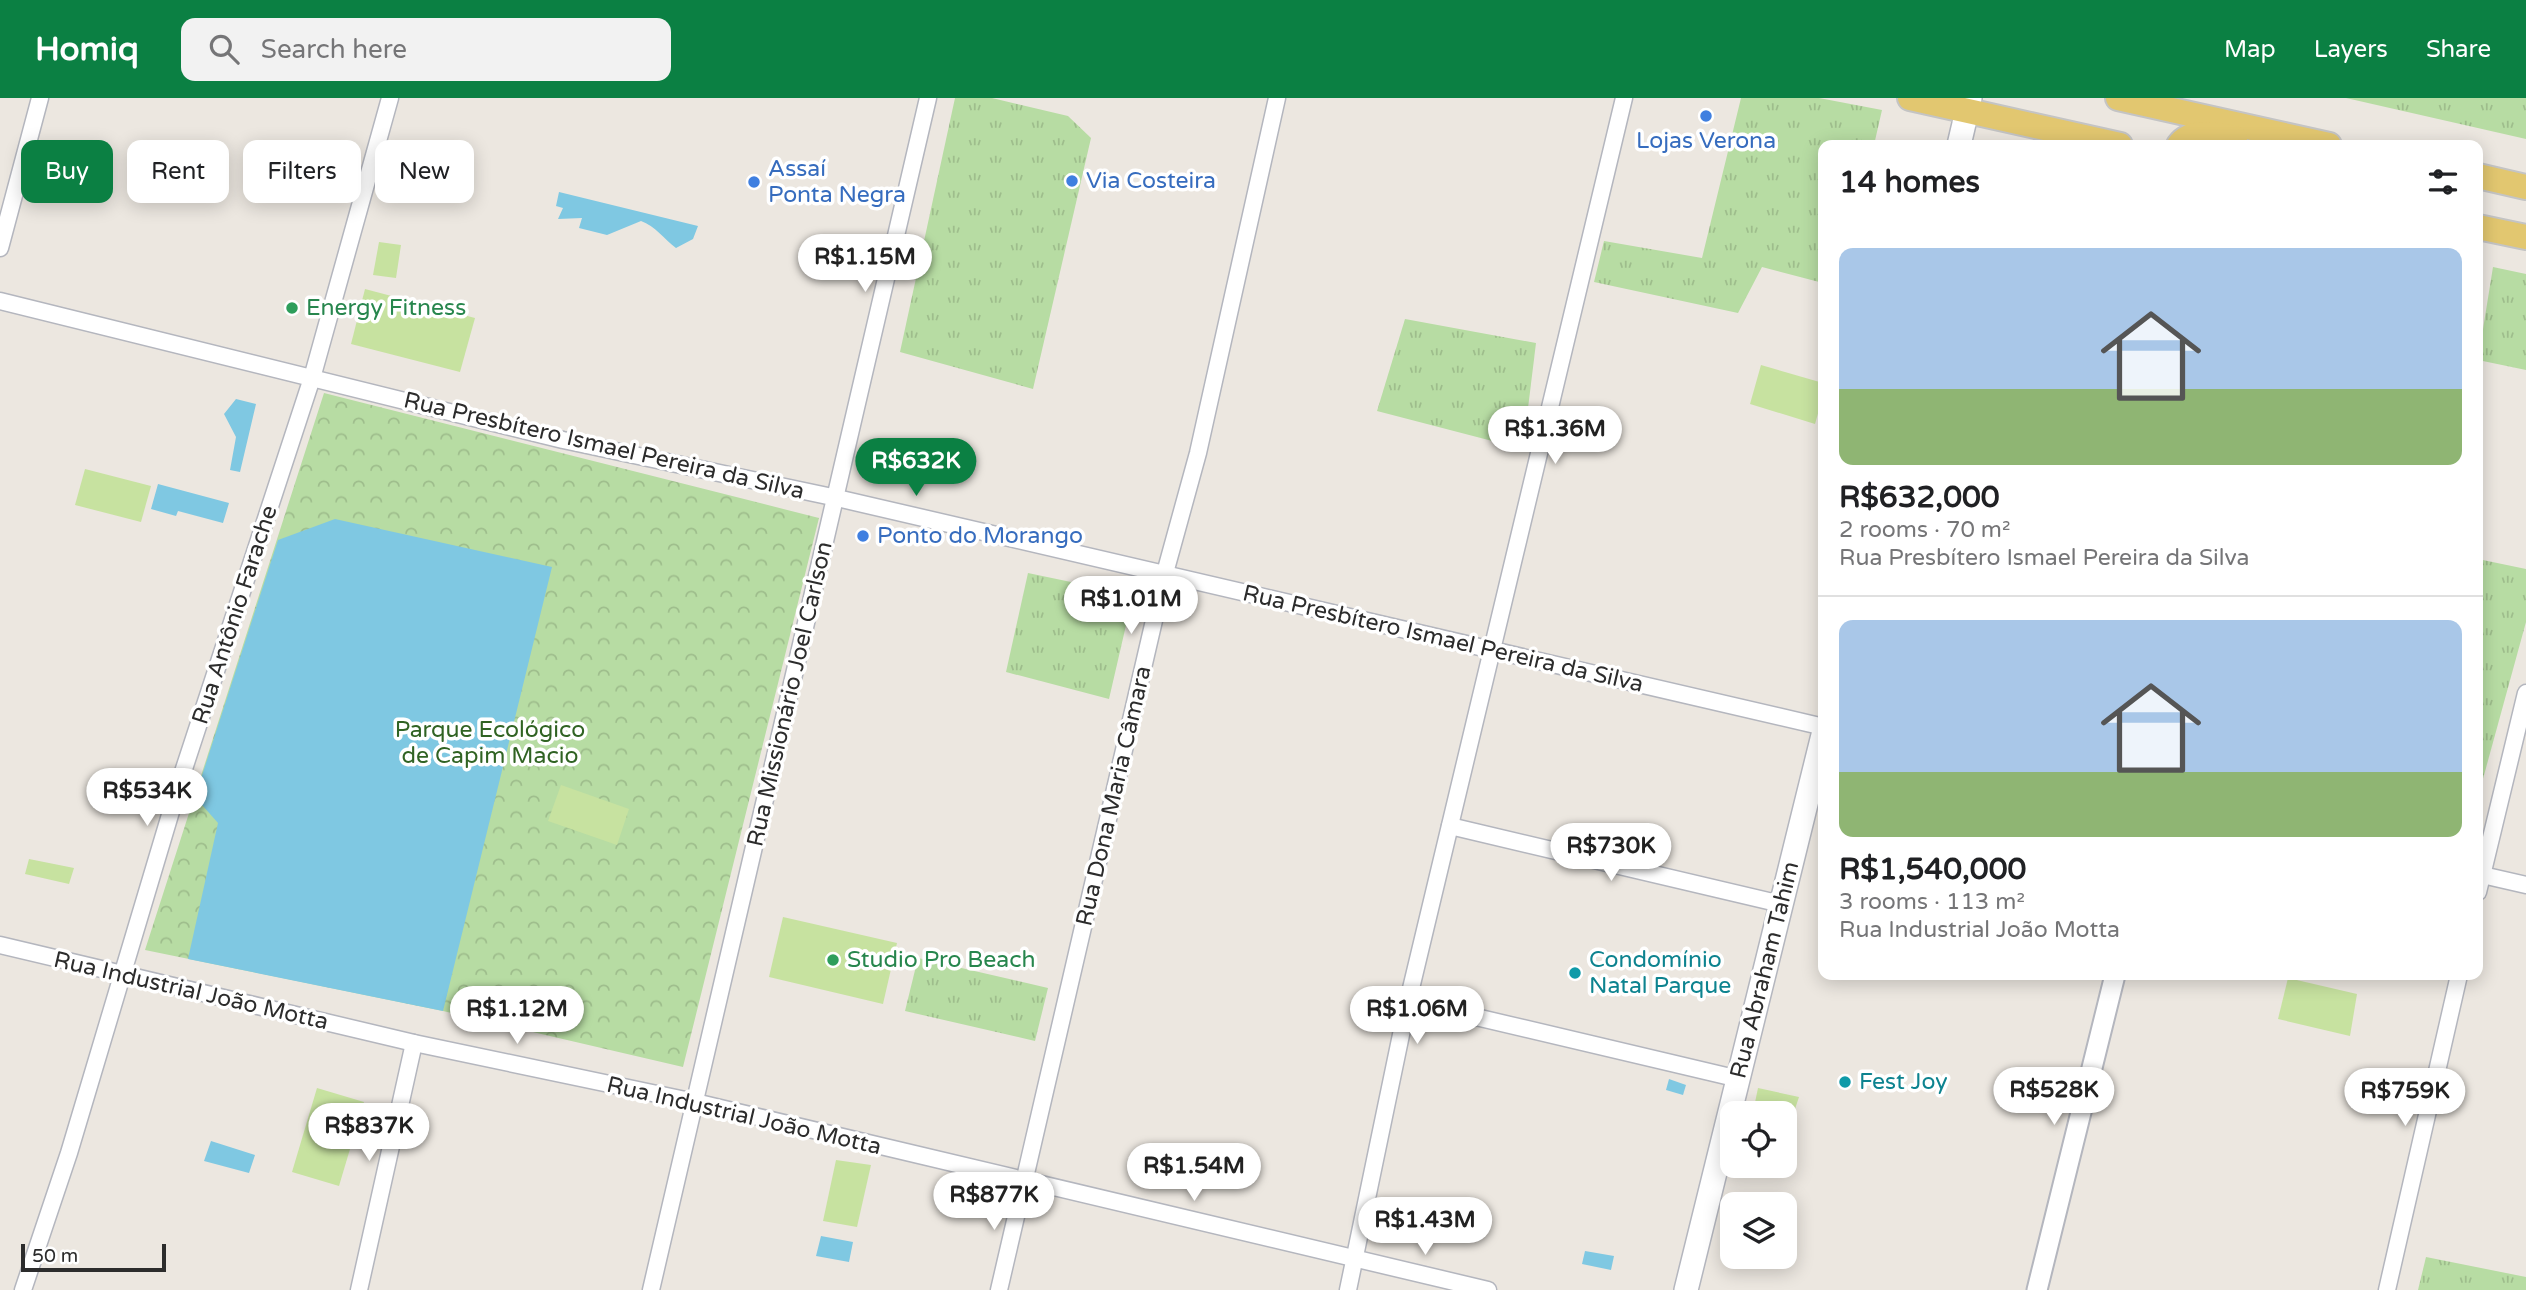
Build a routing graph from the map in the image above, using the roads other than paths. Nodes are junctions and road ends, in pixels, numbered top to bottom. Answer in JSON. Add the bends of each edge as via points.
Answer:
{"nodes":[{"id":1,"x":40,"y":98,"type":"edge"},
{"id":2,"x":390,"y":98,"type":"edge"},
{"id":3,"x":928,"y":98,"type":"edge"},
{"id":4,"x":1277,"y":98,"type":"edge"},
{"id":5,"x":1624,"y":98,"type":"edge"},
{"id":6,"x":1910,"y":98,"type":"edge"},
{"id":7,"x":2118,"y":98,"type":"edge"},
{"id":8,"x":1968,"y":105,"type":"edge"},
{"id":9,"x":1960,"y":140,"type":"edge"},
{"id":10,"x":2101,"y":140,"type":"edge"},
{"id":11,"x":2183,"y":140,"type":"edge"},
{"id":12,"x":2238,"y":140,"type":"edge"},
{"id":13,"x":2302,"y":140,"type":"edge"},
{"id":14,"x":2483,"y":177,"type":"edge"},
{"id":15,"x":2526,"y":187,"type":"edge"},
{"id":16,"x":2483,"y":228,"type":"edge"},
{"id":17,"x":2526,"y":237,"type":"edge"},
{"id":18,"x":0,"y":248,"type":"edge"},
{"id":19,"x":0,"y":301,"type":"edge"},
{"id":20,"x":312,"y":378,"type":"junction"},
{"id":21,"x":837,"y":498,"type":"junction"},
{"id":22,"x":1164,"y":573,"type":"junction"},
{"id":23,"x":1492,"y":652,"type":"junction"},
{"id":24,"x":2526,"y":693,"type":"edge"},
{"id":25,"x":1818,"y":728,"type":"edge"},
{"id":26,"x":1818,"y":753,"type":"edge"},
{"id":27,"x":1450,"y":826,"type":"junction"},
{"id":28,"x":2483,"y":862,"type":"edge"},
{"id":29,"x":2483,"y":875,"type":"edge"},
{"id":30,"x":2526,"y":885,"type":"edge"},
{"id":31,"x":1781,"y":904,"type":"junction"},
{"id":32,"x":0,"y":945,"type":"edge"},
{"id":33,"x":121,"y":975,"type":"junction"},
{"id":34,"x":2114,"y":980,"type":"edge"},
{"id":35,"x":2458,"y":980,"type":"edge"},
{"id":36,"x":1408,"y":1000,"type":"junction"},
{"id":37,"x":414,"y":1044,"type":"junction"},
{"id":38,"x":1739,"y":1079,"type":"junction"},
{"id":39,"x":695,"y":1102,"type":"junction"},
{"id":40,"x":1025,"y":1182,"type":"junction"},
{"id":41,"x":1355,"y":1260,"type":"junction"},
{"id":42,"x":23,"y":1290,"type":"edge"},
{"id":43,"x":359,"y":1290,"type":"edge"},
{"id":44,"x":651,"y":1290,"type":"edge"},
{"id":45,"x":999,"y":1290,"type":"edge"},
{"id":46,"x":1348,"y":1290,"type":"edge"},
{"id":47,"x":1488,"y":1290,"type":"edge"},
{"id":48,"x":1685,"y":1290,"type":"edge"},
{"id":49,"x":2037,"y":1290,"type":"edge"},
{"id":50,"x":2387,"y":1290,"type":"edge"}],
"edges":[{"from":1,"to":18,"type":"street"},
{"from":2,"to":20,"type":"street","name":"Rua Antônio Farache"},
{"from":3,"to":21,"type":"street","name":"Rua Missionário Joel Carlson"},
{"from":4,"to":22,"type":"street","name":"Rua Dona Maria Câmara","via":[[1198,453]]},
{"from":5,"to":23,"type":"street"},
{"from":6,"to":8,"type":"main road"},
{"from":7,"to":13,"type":"main road"},
{"from":8,"to":9,"type":"main road"},
{"from":8,"to":10,"type":"main road"},
{"from":11,"to":12,"type":"main road","via":[[2196,134]]},
{"from":14,"to":15,"type":"main road"},
{"from":16,"to":17,"type":"main road"},
{"from":19,"to":20,"type":"street","name":"Rua Presbítero Ismael Pereira da Silva"},
{"from":20,"to":21,"type":"street","name":"Rua Presbítero Ismael Pereira da Silva","via":[[563,440]]},
{"from":20,"to":33,"type":"street","name":"Rua Antônio Farache"},
{"from":21,"to":22,"type":"street","name":"Rua Presbítero Ismael Pereira da Silva"},
{"from":21,"to":39,"type":"street","name":"Rua Missionário Joel Carlson"},
{"from":22,"to":23,"type":"street","name":"Rua Presbítero Ismael Pereira da Silva"},
{"from":22,"to":40,"type":"street","name":"Rua Dona Maria Câmara"},
{"from":23,"to":25,"type":"street","name":"Rua Presbítero Ismael Pereira da Silva"},
{"from":23,"to":27,"type":"street"},
{"from":24,"to":28,"type":"street"},
{"from":26,"to":31,"type":"main road","name":"Rua Abraham Tahim"},
{"from":27,"to":31,"type":"street"},
{"from":27,"to":36,"type":"street"},
{"from":29,"to":30,"type":"street"},
{"from":31,"to":38,"type":"main road","name":"Rua Abraham Tahim"},
{"from":32,"to":33,"type":"street","name":"Rua Industrial João Motta"},
{"from":33,"to":37,"type":"street","name":"Rua Industrial João Motta"},
{"from":33,"to":42,"type":"street","name":"Rua Antônio Farache"},
{"from":34,"to":49,"type":"street"},
{"from":35,"to":50,"type":"street"},
{"from":36,"to":38,"type":"street"},
{"from":36,"to":41,"type":"street"},
{"from":37,"to":39,"type":"street","name":"Rua Industrial João Motta"},
{"from":37,"to":43,"type":"street"},
{"from":38,"to":48,"type":"main road","name":"Rua Abraham Tahim"},
{"from":39,"to":40,"type":"street","name":"Rua Industrial João Motta"},
{"from":39,"to":44,"type":"street","name":"Rua Missionário Joel Carlson"},
{"from":40,"to":41,"type":"street","name":"Rua Industrial João Motta"},
{"from":40,"to":45,"type":"street","name":"Rua Dona Maria Câmara"},
{"from":41,"to":46,"type":"street"},
{"from":41,"to":47,"type":"street","name":"Rua Industrial João Motta"}]}
